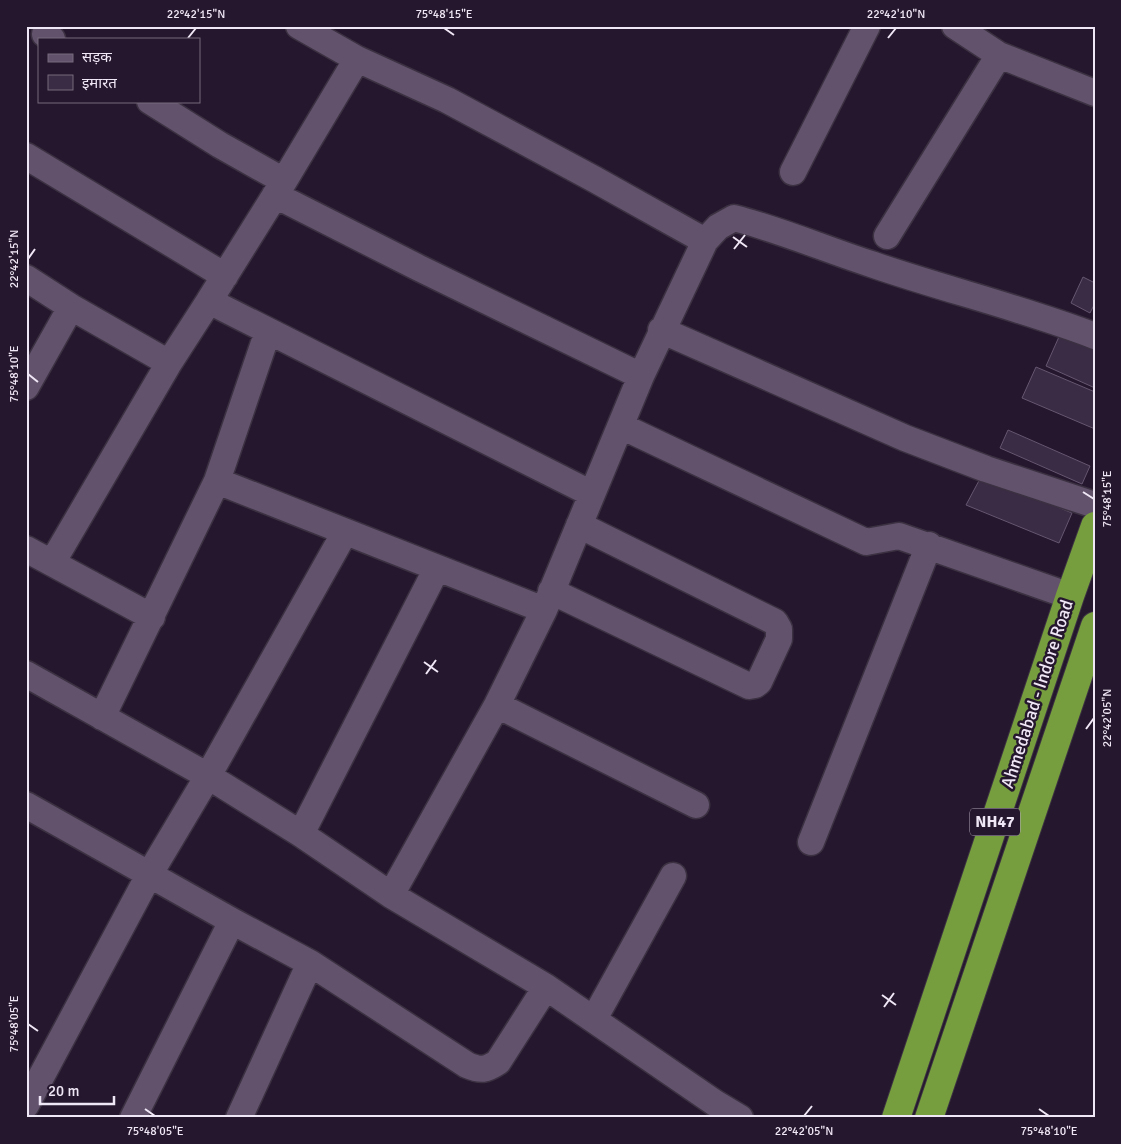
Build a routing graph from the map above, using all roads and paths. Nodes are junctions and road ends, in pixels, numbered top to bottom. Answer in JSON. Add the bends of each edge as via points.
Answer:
{"nodes":[{"id":1,"x":299,"y":26,"type":"edge"},
{"id":2,"x":867,"y":26,"type":"edge"},
{"id":3,"x":955,"y":26,"type":"edge"},
{"id":4,"x":999,"y":55,"type":"junction"},
{"id":5,"x":357,"y":59,"type":"junction"},
{"id":6,"x":1095,"y":93,"type":"edge"},
{"id":7,"x":152,"y":102,"type":"edge"},
{"id":8,"x":26,"y":156,"type":"edge"},
{"id":9,"x":793,"y":172,"type":"dead end"},
{"id":10,"x":279,"y":188,"type":"junction"},
{"id":11,"x":887,"y":236,"type":"dead end"},
{"id":12,"x":705,"y":241,"type":"junction"},
{"id":13,"x":225,"y":276,"type":"junction"},
{"id":14,"x":26,"y":278,"type":"edge"},
{"id":15,"x":209,"y":301,"type":"junction"},
{"id":16,"x":71,"y":307,"type":"junction"},
{"id":17,"x":661,"y":330,"type":"junction"},
{"id":18,"x":268,"y":331,"type":"junction"},
{"id":19,"x":1095,"y":336,"type":"edge"},
{"id":20,"x":168,"y":364,"type":"junction"},
{"id":21,"x":641,"y":376,"type":"junction"},
{"id":22,"x":26,"y":387,"type":"edge"},
{"id":23,"x":621,"y":426,"type":"junction"},
{"id":24,"x":218,"y":481,"type":"junction"},
{"id":25,"x":592,"y":494,"type":"junction"},
{"id":26,"x":1095,"y":505,"type":"edge"},
{"id":27,"x":579,"y":525,"type":"junction"},
{"id":28,"x":1095,"y":526,"type":"edge"},
{"id":29,"x":345,"y":532,"type":"junction"},
{"id":30,"x":929,"y":546,"type":"junction"},
{"id":31,"x":26,"y":549,"type":"edge"},
{"id":32,"x":52,"y":563,"type":"junction"},
{"id":33,"x":437,"y":568,"type":"junction"},
{"id":34,"x":1070,"y":596,"type":"junction"},
{"id":35,"x":548,"y":601,"type":"junction"},
{"id":36,"x":152,"y":616,"type":"junction"},
{"id":37,"x":1095,"y":626,"type":"edge"},
{"id":38,"x":26,"y":674,"type":"edge"},
{"id":39,"x":497,"y":705,"type":"junction"},
{"id":40,"x":102,"y":717,"type":"junction"},
{"id":41,"x":208,"y":776,"type":"junction"},
{"id":42,"x":26,"y":805,"type":"edge"},
{"id":43,"x":696,"y":805,"type":"dead end"},
{"id":44,"x":301,"y":834,"type":"junction"},
{"id":45,"x":811,"y":842,"type":"dead end"},
{"id":46,"x":149,"y":875,"type":"junction"},
{"id":47,"x":673,"y":876,"type":"dead end"},
{"id":48,"x":391,"y":895,"type":"junction"},
{"id":49,"x":232,"y":922,"type":"junction"},
{"id":50,"x":310,"y":964,"type":"junction"},
{"id":51,"x":546,"y":987,"type":"junction"},
{"id":52,"x":594,"y":1019,"type":"junction"},
{"id":53,"x":26,"y":1105,"type":"edge"},
{"id":54,"x":133,"y":1118,"type":"edge"},
{"id":55,"x":240,"y":1118,"type":"edge"},
{"id":56,"x":740,"y":1118,"type":"edge"},
{"id":57,"x":896,"y":1118,"type":"edge"},
{"id":58,"x":930,"y":1118,"type":"edge"}],
"edges":[{"from":1,"to":5,"type":"street"},
{"from":2,"to":9,"type":"street"},
{"from":3,"to":4,"type":"street"},
{"from":4,"to":6,"type":"street"},
{"from":4,"to":11,"type":"street"},
{"from":5,"to":10,"type":"street"},
{"from":5,"to":12,"type":"street","via":[[447,100]]},
{"from":7,"to":10,"type":"street","via":[[220,145]]},
{"from":8,"to":13,"type":"street"},
{"from":10,"to":13,"type":"street"},
{"from":10,"to":21,"type":"street","via":[[420,268]]},
{"from":12,"to":17,"type":"street"},
{"from":12,"to":19,"type":"street","via":[[718,227],[734,218]]},
{"from":13,"to":15,"type":"street"},
{"from":14,"to":16,"type":"street"},
{"from":15,"to":18,"type":"street"},
{"from":15,"to":20,"type":"street"},
{"from":16,"to":20,"type":"street"},
{"from":16,"to":22,"type":"street"},
{"from":17,"to":21,"type":"street"},
{"from":17,"to":26,"type":"street","via":[[905,438]]},
{"from":18,"to":24,"type":"street"},
{"from":18,"to":25,"type":"street"},
{"from":20,"to":32,"type":"street"},
{"from":21,"to":23,"type":"street"},
{"from":23,"to":25,"type":"street"},
{"from":23,"to":30,"type":"street","via":[[866,542],[899,536]]},
{"from":24,"to":29,"type":"street"},
{"from":24,"to":36,"type":"street"},
{"from":25,"to":27,"type":"street"},
{"from":27,"to":35,"type":"street"},
{"from":27,"to":35,"type":"street","via":[[776,622],[779,639],[759,682],[749,686]]},
{"from":28,"to":34,"type":"highway","name":"Ahmedabad - Indore Road","number":"NH47"},
{"from":29,"to":33,"type":"street"},
{"from":29,"to":41,"type":"street"},
{"from":30,"to":34,"type":"street"},
{"from":30,"to":45,"type":"street"},
{"from":31,"to":32,"type":"street"},
{"from":32,"to":36,"type":"street"},
{"from":33,"to":35,"type":"street"},
{"from":33,"to":44,"type":"street"},
{"from":34,"to":57,"type":"highway","name":"Ahmedabad - Indore Road","number":"NH47"},
{"from":35,"to":39,"type":"street"},
{"from":36,"to":40,"type":"street"},
{"from":37,"to":58,"type":"highway","name":"Ahmedabad - Indore Road","number":"NH47"},
{"from":38,"to":40,"type":"street"},
{"from":39,"to":43,"type":"street"},
{"from":39,"to":48,"type":"street"},
{"from":40,"to":41,"type":"street"},
{"from":41,"to":44,"type":"street"},
{"from":41,"to":46,"type":"street"},
{"from":42,"to":46,"type":"street"},
{"from":44,"to":48,"type":"street"},
{"from":46,"to":49,"type":"street"},
{"from":46,"to":53,"type":"street"},
{"from":47,"to":52,"type":"street"},
{"from":48,"to":51,"type":"street"},
{"from":49,"to":50,"type":"street"},
{"from":49,"to":54,"type":"street"},
{"from":50,"to":51,"type":"street","via":[[476,1068],[487,1069],[498,1062]]},
{"from":50,"to":55,"type":"street"},
{"from":51,"to":52,"type":"street"},
{"from":52,"to":56,"type":"street"}]}
